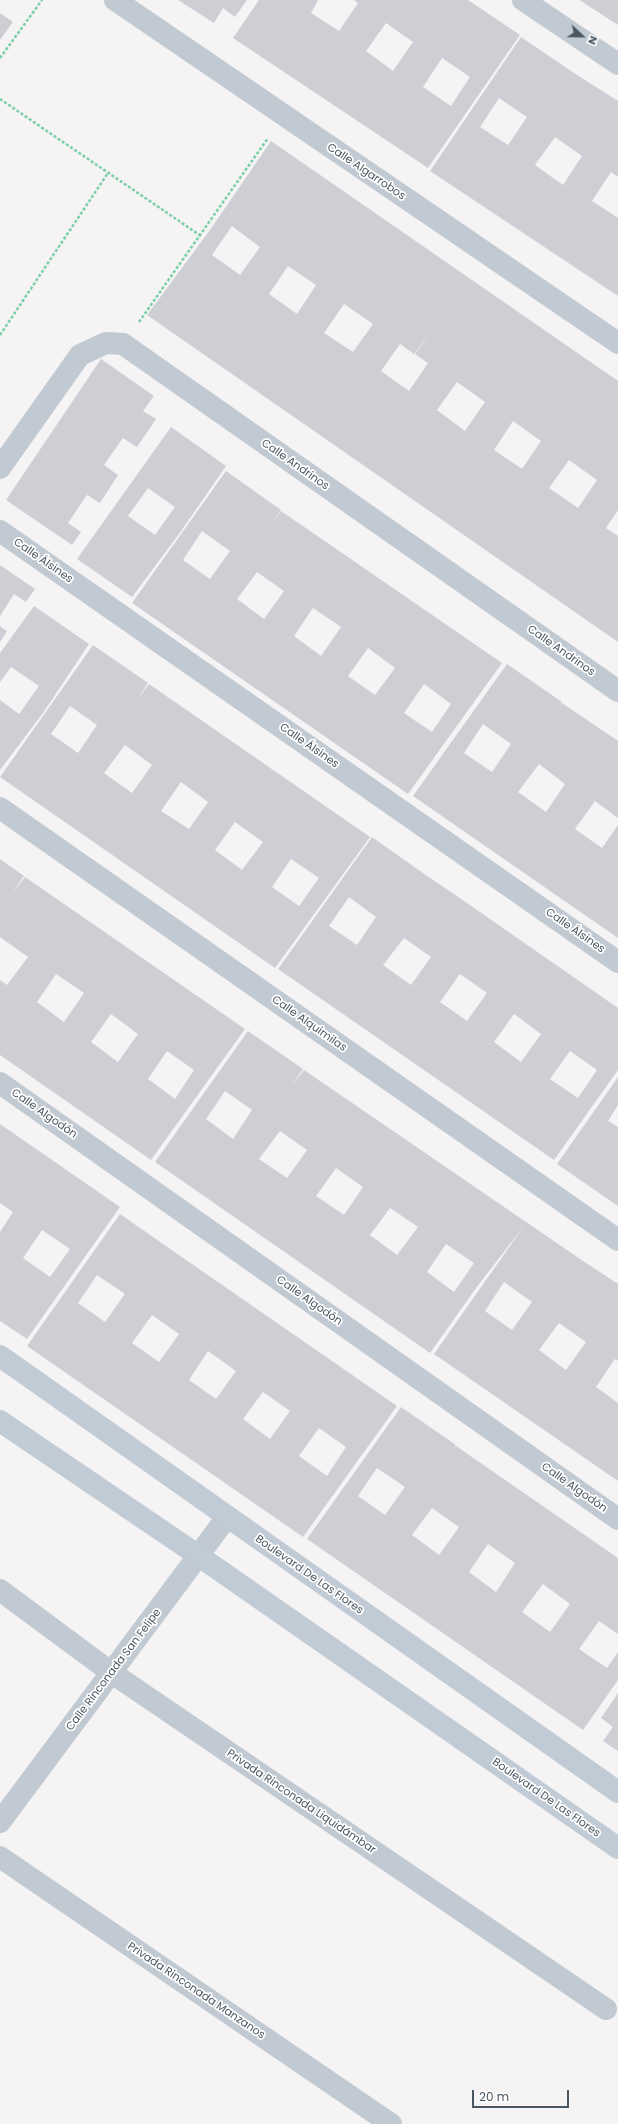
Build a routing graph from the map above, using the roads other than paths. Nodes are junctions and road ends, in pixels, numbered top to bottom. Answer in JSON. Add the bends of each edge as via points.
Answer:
{"nodes":[{"id":1,"x":523,"y":0,"type":"edge"},
{"id":2,"x":114,"y":1,"type":"edge"},
{"id":3,"x":618,"y":64,"type":"edge"},
{"id":4,"x":618,"y":343,"type":"edge"},
{"id":5,"x":0,"y":468,"type":"edge"},
{"id":6,"x":0,"y":531,"type":"edge"},
{"id":7,"x":618,"y":691,"type":"edge"},
{"id":8,"x":0,"y":808,"type":"edge"},
{"id":9,"x":618,"y":962,"type":"edge"},
{"id":10,"x":0,"y":1083,"type":"edge"},
{"id":11,"x":618,"y":1240,"type":"edge"},
{"id":12,"x":0,"y":1356,"type":"edge"},
{"id":13,"x":0,"y":1421,"type":"edge"},
{"id":14,"x":227,"y":1517,"type":"junction"},
{"id":15,"x":618,"y":1519,"type":"edge"},
{"id":16,"x":199,"y":1556,"type":"junction"},
{"id":17,"x":0,"y":1590,"type":"edge"},
{"id":18,"x":112,"y":1673,"type":"junction"},
{"id":19,"x":618,"y":1792,"type":"edge"},
{"id":20,"x":0,"y":1822,"type":"edge"},
{"id":21,"x":618,"y":1848,"type":"edge"},
{"id":22,"x":0,"y":1857,"type":"edge"},
{"id":23,"x":606,"y":2010,"type":"dead end"},
{"id":24,"x":391,"y":2124,"type":"edge"}],
"edges":[{"from":1,"to":3,"type":"street"},
{"from":2,"to":4,"type":"street","name":"Calle Algarrobos"},
{"from":5,"to":7,"type":"street","name":"Calle Andrinos","via":[[80,355],[106,343],[123,344]]},
{"from":6,"to":9,"type":"street","name":"Calle Álsines"},
{"from":8,"to":11,"type":"street","name":"Calle Alquimilas"},
{"from":10,"to":15,"type":"street","name":"Calle Algodón"},
{"from":12,"to":14,"type":"street","name":"Boulevard De Las Flores"},
{"from":13,"to":16,"type":"street","name":"Boulevard De Las Flores"},
{"from":14,"to":16,"type":"street","name":"Calle Rinconada San Felipe"},
{"from":14,"to":19,"type":"street","name":"Boulevard De Las Flores"},
{"from":16,"to":18,"type":"street","name":"Calle Rinconada San Felipe"},
{"from":16,"to":21,"type":"street","name":"Boulevard De Las Flores"},
{"from":17,"to":18,"type":"street","name":"Privada Rinconada Liquidámbar"},
{"from":18,"to":20,"type":"street","name":"Calle Rinconada San Felipe"},
{"from":18,"to":23,"type":"street","name":"Privada Rinconada Liquidámbar"},
{"from":22,"to":24,"type":"street","name":"Privada Rinconada Manzanos"}]}
